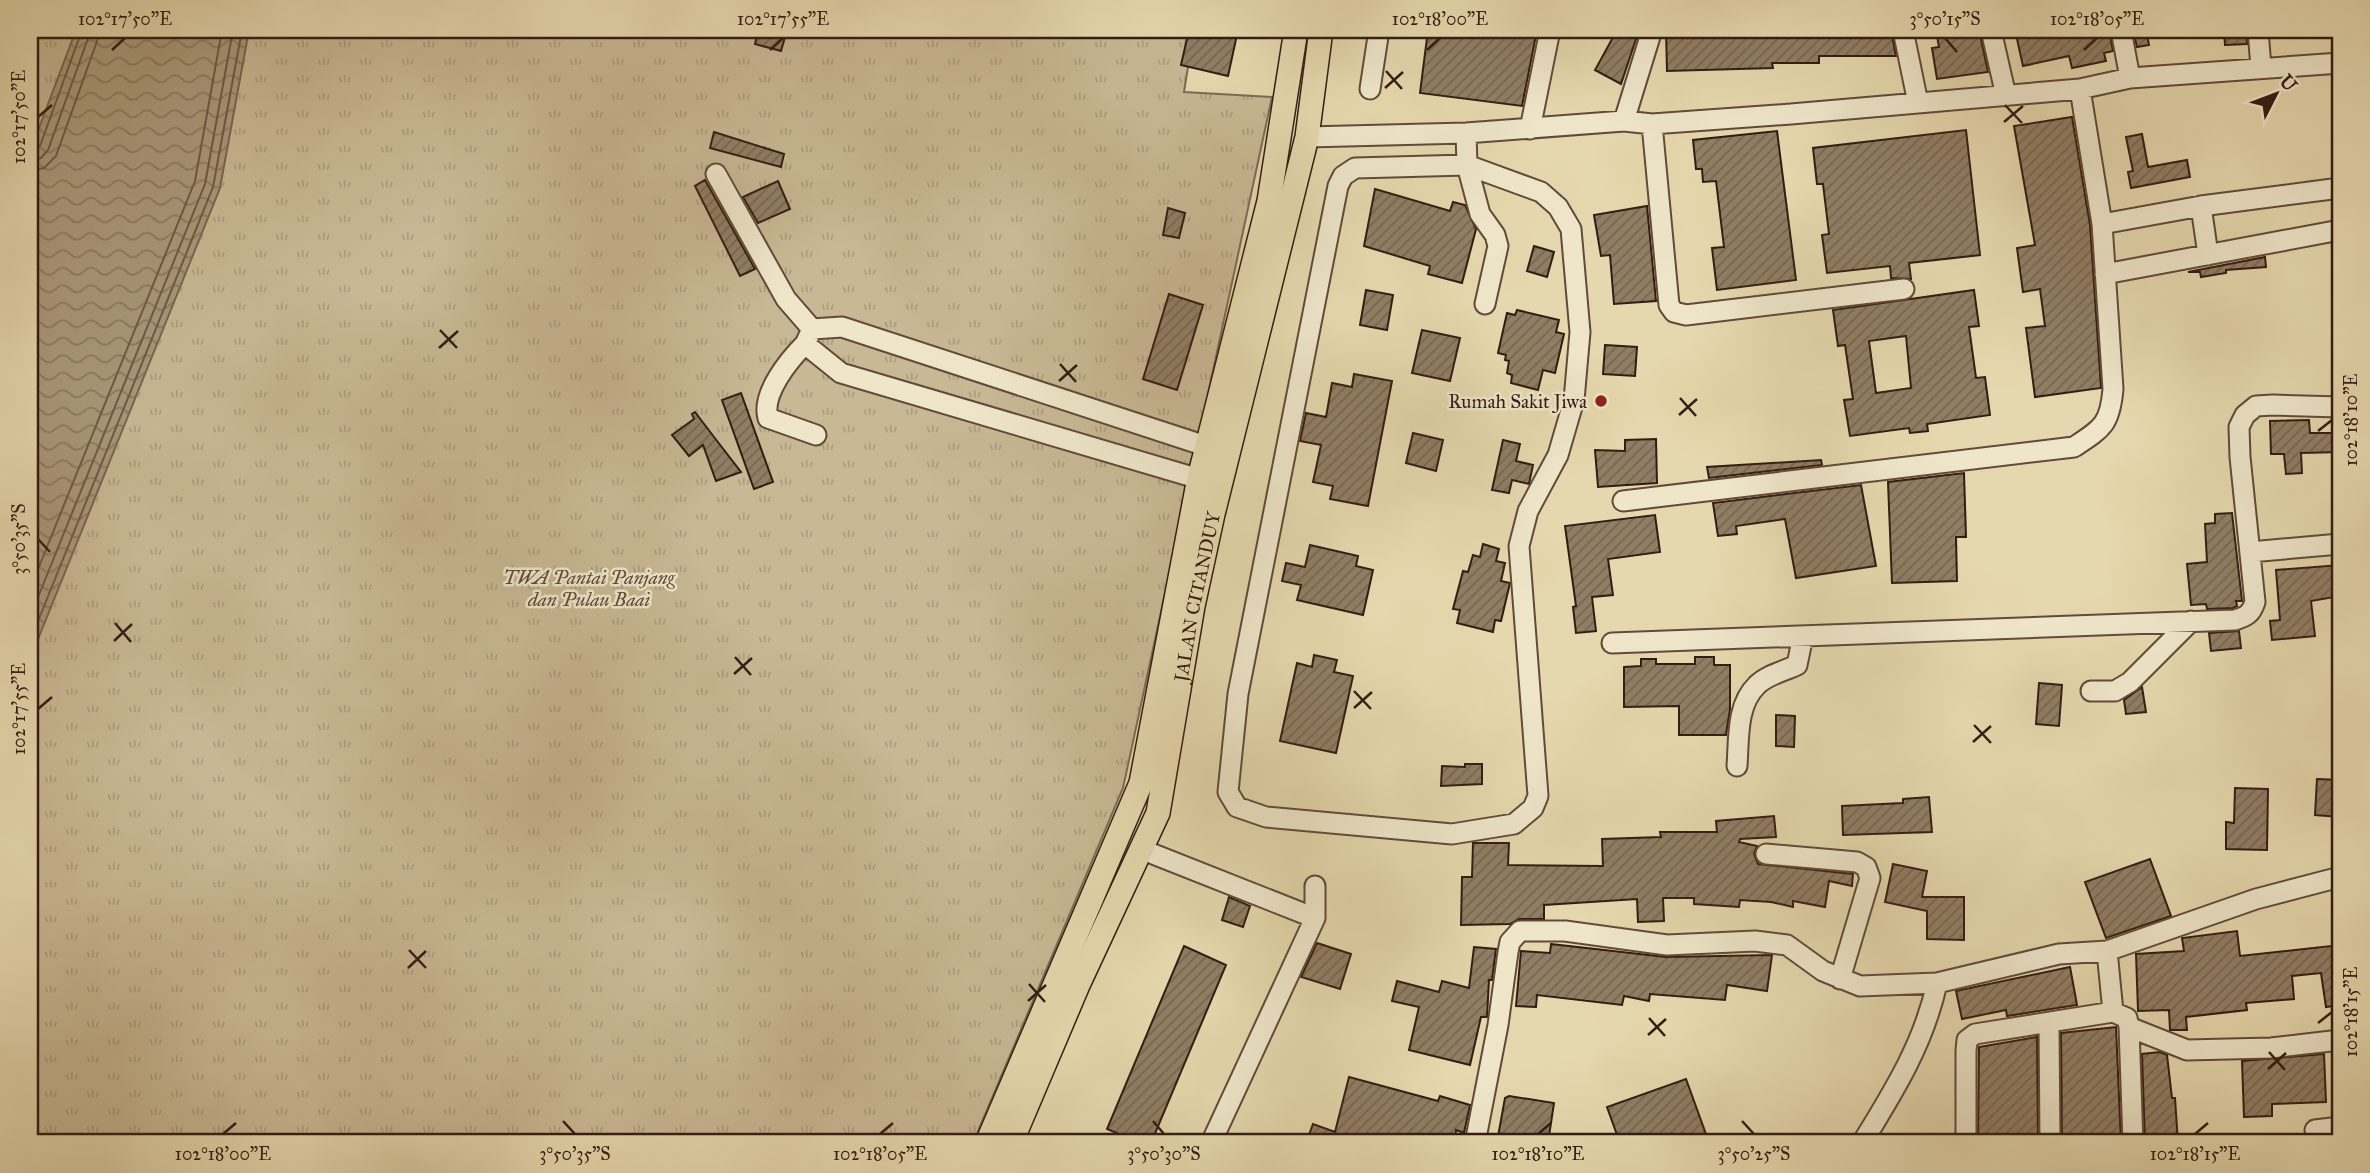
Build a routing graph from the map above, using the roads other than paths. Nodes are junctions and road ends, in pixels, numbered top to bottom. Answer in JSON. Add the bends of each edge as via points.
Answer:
{"nodes":[{"id":1,"x":1296,"y":30,"type":"edge"},
{"id":2,"x":1321,"y":30,"type":"edge"},
{"id":3,"x":1379,"y":30,"type":"edge"},
{"id":4,"x":1550,"y":30,"type":"edge"},
{"id":5,"x":1652,"y":30,"type":"edge"},
{"id":6,"x":1903,"y":30,"type":"edge"},
{"id":7,"x":1992,"y":30,"type":"edge"},
{"id":8,"x":2121,"y":30,"type":"edge"},
{"id":9,"x":2258,"y":30,"type":"edge"},
{"id":10,"x":2340,"y":63,"type":"edge"},
{"id":11,"x":2261,"y":68,"type":"junction"},
{"id":12,"x":2130,"y":78,"type":"junction"},
{"id":13,"x":1370,"y":89,"type":"dead end"},
{"id":14,"x":2080,"y":89,"type":"junction"},
{"id":15,"x":2006,"y":96,"type":"junction"},
{"id":16,"x":1918,"y":103,"type":"junction"},
{"id":17,"x":1624,"y":121,"type":"junction"},
{"id":18,"x":1652,"y":124,"type":"junction"},
{"id":19,"x":1530,"y":129,"type":"junction"},
{"id":20,"x":1466,"y":133,"type":"junction"},
{"id":21,"x":1307,"y":137,"type":"junction"},
{"id":22,"x":1467,"y":165,"type":"junction"},
{"id":23,"x":716,"y":174,"type":"dead end"},
{"id":24,"x":2340,"y":188,"type":"edge"},
{"id":25,"x":2201,"y":206,"type":"junction"},
{"id":26,"x":2102,"y":224,"type":"junction"},
{"id":27,"x":2340,"y":230,"type":"edge"},
{"id":28,"x":2208,"y":255,"type":"junction"},
{"id":29,"x":2105,"y":274,"type":"junction"},
{"id":30,"x":1904,"y":289,"type":"dead end"},
{"id":31,"x":1485,"y":304,"type":"dead end"},
{"id":32,"x":809,"y":337,"type":"junction"},
{"id":33,"x":2340,"y":407,"type":"edge"},
{"id":34,"x":816,"y":435,"type":"dead end"},
{"id":35,"x":1217,"y":450,"type":"junction"},
{"id":36,"x":1199,"y":478,"type":"junction"},
{"id":37,"x":1221,"y":486,"type":"junction"},
{"id":38,"x":1622,"y":501,"type":"dead end"},
{"id":39,"x":2340,"y":544,"type":"edge"},
{"id":40,"x":2249,"y":552,"type":"junction"},
{"id":41,"x":2192,"y":621,"type":"junction"},
{"id":42,"x":1802,"y":636,"type":"junction"},
{"id":43,"x":1612,"y":643,"type":"dead end"},
{"id":44,"x":2091,"y":691,"type":"dead end"},
{"id":45,"x":1737,"y":766,"type":"dead end"},
{"id":46,"x":1143,"y":850,"type":"junction"},
{"id":47,"x":1766,"y":854,"type":"dead end"},
{"id":48,"x":2340,"y":877,"type":"edge"},
{"id":49,"x":1315,"y":886,"type":"dead end"},
{"id":50,"x":1315,"y":918,"type":"junction"},
{"id":51,"x":2107,"y":951,"type":"junction"},
{"id":52,"x":1840,"y":979,"type":"junction"},
{"id":53,"x":1937,"y":983,"type":"junction"},
{"id":54,"x":2113,"y":1012,"type":"junction"},
{"id":55,"x":2049,"y":1024,"type":"junction"},
{"id":56,"x":2129,"y":1027,"type":"junction"},
{"id":57,"x":2340,"y":1040,"type":"edge"},
{"id":58,"x":2340,"y":1127,"type":"edge"},
{"id":59,"x":2315,"y":1130,"type":"dead end"},
{"id":60,"x":987,"y":1143,"type":"edge"},
{"id":61,"x":1011,"y":1143,"type":"edge"},
{"id":62,"x":1211,"y":1143,"type":"edge"},
{"id":63,"x":1475,"y":1143,"type":"edge"},
{"id":64,"x":1862,"y":1143,"type":"edge"},
{"id":65,"x":1966,"y":1143,"type":"edge"},
{"id":66,"x":2050,"y":1143,"type":"edge"},
{"id":67,"x":2133,"y":1143,"type":"edge"}],
"edges":[{"from":1,"to":35,"type":"main road","name":"JALAN CITANDUY","via":[[1269,201]]},
{"from":2,"to":21,"type":"main road","name":"JALAN CITANDUY"},
{"from":3,"to":13,"type":"street"},
{"from":4,"to":19,"type":"street"},
{"from":5,"to":17,"type":"street"},
{"from":6,"to":16,"type":"street"},
{"from":7,"to":15,"type":"street"},
{"from":8,"to":12,"type":"street"},
{"from":9,"to":11,"type":"street"},
{"from":10,"to":11,"type":"street"},
{"from":11,"to":12,"type":"street"},
{"from":12,"to":14,"type":"street"},
{"from":14,"to":15,"type":"street"},
{"from":14,"to":26,"type":"street"},
{"from":15,"to":16,"type":"street"},
{"from":16,"to":18,"type":"street"},
{"from":17,"to":18,"type":"street"},
{"from":17,"to":19,"type":"street"},
{"from":18,"to":30,"type":"street","via":[[1669,304],[1674,312],[1685,315]]},
{"from":19,"to":20,"type":"street"},
{"from":20,"to":21,"type":"street"},
{"from":20,"to":22,"type":"street"},
{"from":21,"to":35,"type":"main road","name":"JALAN CITANDUY"},
{"from":22,"to":22,"type":"street","via":[[1541,192],[1558,207],[1571,229],[1580,332],[1574,400],[1558,455],[1528,511],[1519,546],[1538,796],[1533,808],[1514,824],[1452,834],[1266,817],[1237,807],[1228,792],[1238,694],[1338,186],[1343,176],[1356,168]]},
{"from":22,"to":31,"type":"street","via":[[1482,221],[1498,246]]},
{"from":23,"to":32,"type":"street"},
{"from":24,"to":25,"type":"street"},
{"from":25,"to":26,"type":"street"},
{"from":25,"to":28,"type":"street"},
{"from":26,"to":29,"type":"street"},
{"from":27,"to":28,"type":"street"},
{"from":28,"to":29,"type":"street"},
{"from":29,"to":38,"type":"street","via":[[2111,415],[2101,430],[2074,447]]},
{"from":32,"to":34,"type":"street","via":[[784,369],[766,411],[768,418]]},
{"from":32,"to":35,"type":"street","via":[[842,327]]},
{"from":32,"to":36,"type":"street","via":[[841,373]]},
{"from":33,"to":40,"type":"street","via":[[2256,406],[2245,415],[2239,427]]},
{"from":35,"to":36,"type":"main road","name":"JALAN CITANDUY"},
{"from":35,"to":37,"type":"main road","name":"JALAN CITANDUY"},
{"from":36,"to":37,"type":"street"},
{"from":36,"to":60,"type":"main road","name":"JALAN CITANDUY","via":[[1141,783]]},
{"from":37,"to":46,"type":"main road","name":"JALAN CITANDUY","via":[[1194,606],[1166,781]]},
{"from":39,"to":40,"type":"street"},
{"from":40,"to":41,"type":"street","via":[[2252,612],[2235,620]]},
{"from":41,"to":42,"type":"street"},
{"from":41,"to":44,"type":"street","via":[[2130,682],[2115,691]]},
{"from":42,"to":43,"type":"street"},
{"from":42,"to":45,"type":"street","via":[[1797,665],[1756,686],[1748,698],[1741,714]]},
{"from":46,"to":50,"type":"street"},
{"from":46,"to":61,"type":"main road","name":"JALAN CITANDUY"},
{"from":47,"to":52,"type":"street","via":[[1857,862],[1866,867],[1870,878]]},
{"from":48,"to":51,"type":"street","via":[[2256,899]]},
{"from":49,"to":50,"type":"street"},
{"from":50,"to":62,"type":"street"},
{"from":51,"to":53,"type":"street","via":[[2059,954]]},
{"from":51,"to":54,"type":"street"},
{"from":52,"to":53,"type":"street","via":[[1860,986]]},
{"from":52,"to":63,"type":"street","via":[[1787,945],[1755,941],[1667,945],[1565,931],[1520,931],[1510,942]]},
{"from":53,"to":64,"type":"street","via":[[1916,1051]]},
{"from":54,"to":55,"type":"street"},
{"from":54,"to":56,"type":"street","via":[[2127,1018]]},
{"from":55,"to":65,"type":"street","via":[[1975,1034],[1967,1040]]},
{"from":55,"to":66,"type":"street"},
{"from":56,"to":57,"type":"street","via":[[2187,1050],[2260,1049]]},
{"from":56,"to":67,"type":"street"},
{"from":58,"to":59,"type":"street"}]}
